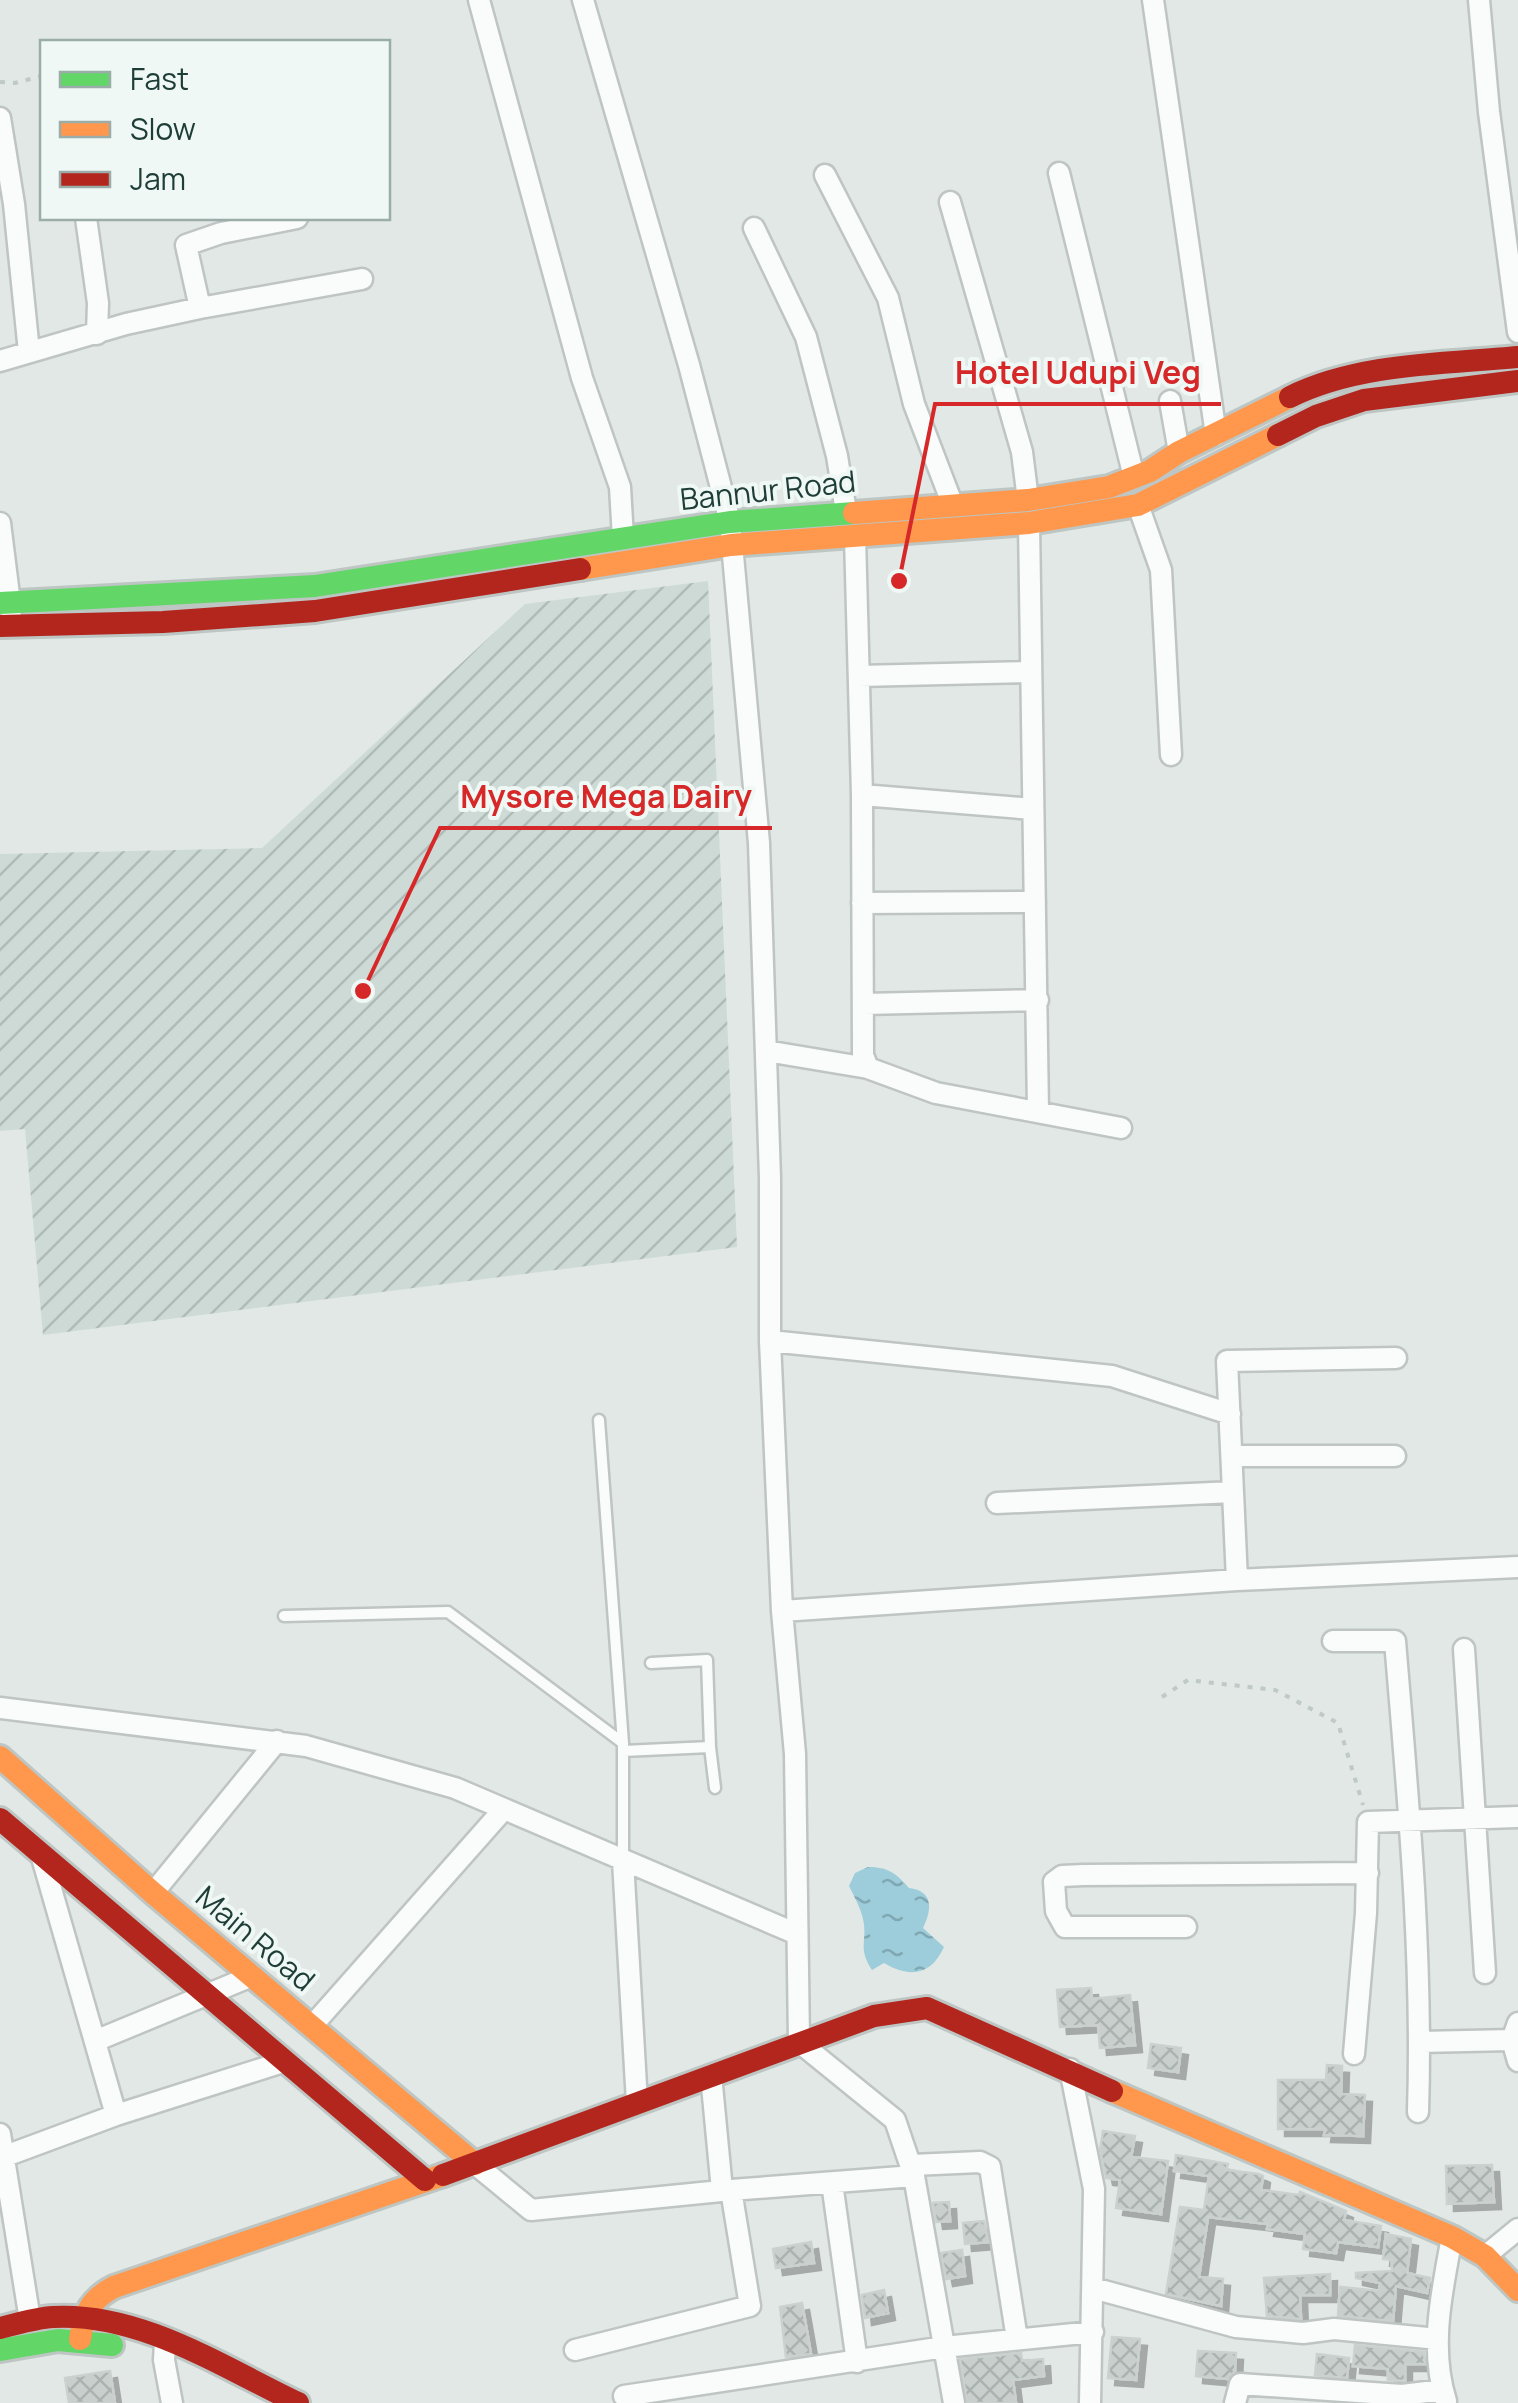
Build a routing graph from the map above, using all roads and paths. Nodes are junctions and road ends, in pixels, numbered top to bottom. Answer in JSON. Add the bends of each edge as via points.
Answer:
{"nodes":[{"id":1,"x":479,"y":0,"type":"edge"},
{"id":2,"x":582,"y":0,"type":"edge"},
{"id":3,"x":1153,"y":0,"type":"edge"},
{"id":4,"x":1478,"y":0,"type":"edge"},
{"id":5,"x":40,"y":77,"type":"edge"},
{"id":6,"x":0,"y":82,"type":"edge"},
{"id":7,"x":0,"y":118,"type":"edge"},
{"id":8,"x":1059,"y":174,"type":"dead end"},
{"id":9,"x":825,"y":175,"type":"dead end"},
{"id":10,"x":950,"y":202,"type":"dead end"},
{"id":11,"x":86,"y":220,"type":"edge"},
{"id":12,"x":287,"y":220,"type":"edge"},
{"id":13,"x":754,"y":228,"type":"dead end"},
{"id":14,"x":362,"y":279,"type":"dead end"},
{"id":15,"x":200,"y":308,"type":"junction"},
{"id":16,"x":1518,"y":332,"type":"edge"},
{"id":17,"x":97,"y":334,"type":"junction"},
{"id":18,"x":29,"y":352,"type":"junction"},
{"id":19,"x":1518,"y":358,"type":"edge"},
{"id":20,"x":0,"y":360,"type":"edge"},
{"id":21,"x":1518,"y":381,"type":"edge"},
{"id":22,"x":1170,"y":402,"type":"dead end"},
{"id":23,"x":1216,"y":435,"type":"junction"},
{"id":24,"x":1180,"y":452,"type":"junction"},
{"id":25,"x":1134,"y":478,"type":"junction"},
{"id":26,"x":952,"y":503,"type":"junction"},
{"id":27,"x":1138,"y":505,"type":"junction"},
{"id":28,"x":846,"y":512,"type":"junction"},
{"id":29,"x":1028,"y":512,"type":"junction"},
{"id":30,"x":0,"y":524,"type":"edge"},
{"id":31,"x":730,"y":534,"type":"junction"},
{"id":32,"x":855,"y":537,"type":"junction"},
{"id":33,"x":623,"y":538,"type":"junction"},
{"id":34,"x":6,"y":615,"type":"edge"},
{"id":35,"x":1030,"y":672,"type":"junction"},
{"id":36,"x":858,"y":676,"type":"junction"},
{"id":37,"x":1172,"y":755,"type":"dead end"},
{"id":38,"x":862,"y":795,"type":"junction"},
{"id":39,"x":1033,"y":809,"type":"junction"},
{"id":40,"x":1035,"y":902,"type":"junction"},
{"id":41,"x":862,"y":903,"type":"junction"},
{"id":42,"x":1038,"y":1000,"type":"junction"},
{"id":43,"x":864,"y":1004,"type":"junction"},
{"id":44,"x":766,"y":1051,"type":"junction"},
{"id":45,"x":868,"y":1068,"type":"junction"},
{"id":46,"x":1038,"y":1110,"type":"junction"},
{"id":47,"x":1121,"y":1128,"type":"dead end"},
{"id":48,"x":770,"y":1341,"type":"junction"},
{"id":49,"x":1396,"y":1358,"type":"dead end"},
{"id":50,"x":1230,"y":1414,"type":"junction"},
{"id":51,"x":600,"y":1420,"type":"dead end"},
{"id":52,"x":1233,"y":1456,"type":"junction"},
{"id":53,"x":1395,"y":1456,"type":"dead end"},
{"id":54,"x":1233,"y":1492,"type":"junction"},
{"id":55,"x":997,"y":1502,"type":"dead end"},
{"id":56,"x":1518,"y":1567,"type":"edge"},
{"id":57,"x":1237,"y":1580,"type":"junction"},
{"id":58,"x":782,"y":1611,"type":"junction"},
{"id":59,"x":284,"y":1616,"type":"dead end"},
{"id":60,"x":1334,"y":1641,"type":"dead end"},
{"id":61,"x":1464,"y":1648,"type":"dead end"},
{"id":62,"x":651,"y":1663,"type":"dead end"},
{"id":63,"x":1162,"y":1697,"type":"dead end"},
{"id":64,"x":0,"y":1708,"type":"edge"},
{"id":65,"x":277,"y":1742,"type":"junction"},
{"id":66,"x":623,"y":1747,"type":"junction"},
{"id":67,"x":710,"y":1747,"type":"junction"},
{"id":68,"x":0,"y":1757,"type":"edge"},
{"id":69,"x":715,"y":1788,"type":"dead end"},
{"id":70,"x":503,"y":1810,"type":"junction"},
{"id":71,"x":1518,"y":1817,"type":"edge"},
{"id":72,"x":1477,"y":1818,"type":"junction"},
{"id":73,"x":0,"y":1820,"type":"edge"},
{"id":74,"x":1410,"y":1820,"type":"junction"},
{"id":75,"x":1368,"y":1822,"type":"junction"},
{"id":76,"x":41,"y":1854,"type":"junction"},
{"id":77,"x":624,"y":1861,"type":"junction"},
{"id":78,"x":1368,"y":1874,"type":"junction"},
{"id":79,"x":153,"y":1893,"type":"junction"},
{"id":80,"x":1186,"y":1927,"type":"dead end"},
{"id":81,"x":797,"y":1934,"type":"junction"},
{"id":82,"x":1484,"y":1973,"type":"dead end"},
{"id":83,"x":252,"y":1976,"type":"junction"},
{"id":84,"x":209,"y":1996,"type":"junction"},
{"id":85,"x":312,"y":2026,"type":"junction"},
{"id":86,"x":1515,"y":2031,"type":"edge"},
{"id":87,"x":95,"y":2041,"type":"junction"},
{"id":88,"x":798,"y":2042,"type":"junction"},
{"id":89,"x":1420,"y":2042,"type":"junction"},
{"id":90,"x":1354,"y":2054,"type":"dead end"},
{"id":91,"x":286,"y":2061,"type":"junction"},
{"id":92,"x":1518,"y":2061,"type":"edge"},
{"id":93,"x":1070,"y":2070,"type":"junction"},
{"id":94,"x":711,"y":2075,"type":"junction"},
{"id":95,"x":636,"y":2102,"type":"junction"},
{"id":96,"x":1418,"y":2112,"type":"dead end"},
{"id":97,"x":116,"y":2115,"type":"junction"},
{"id":98,"x":0,"y":2134,"type":"edge"},
{"id":99,"x":2,"y":2157,"type":"edge"},
{"id":100,"x":475,"y":2164,"type":"junction"},
{"id":101,"x":913,"y":2170,"type":"junction"},
{"id":102,"x":424,"y":2180,"type":"junction"},
{"id":103,"x":832,"y":2184,"type":"junction"},
{"id":104,"x":727,"y":2190,"type":"junction"},
{"id":105,"x":1518,"y":2229,"type":"edge"},
{"id":106,"x":1452,"y":2237,"type":"junction"},
{"id":107,"x":1484,"y":2256,"type":"junction"},
{"id":108,"x":1093,"y":2288,"type":"junction"},
{"id":109,"x":1518,"y":2290,"type":"edge"},
{"id":110,"x":30,"y":2320,"type":"junction"},
{"id":111,"x":0,"y":2328,"type":"edge"},
{"id":112,"x":81,"y":2330,"type":"junction"},
{"id":113,"x":1093,"y":2332,"type":"junction"},
{"id":114,"x":1018,"y":2339,"type":"junction"},
{"id":115,"x":1438,"y":2340,"type":"junction"},
{"id":116,"x":944,"y":2347,"type":"junction"},
{"id":117,"x":0,"y":2350,"type":"edge"},
{"id":118,"x":575,"y":2350,"type":"dead end"},
{"id":119,"x":165,"y":2351,"type":"junction"},
{"id":120,"x":857,"y":2362,"type":"junction"},
{"id":121,"x":740,"y":2380,"type":"junction"},
{"id":122,"x":624,"y":2396,"type":"dead end"},
{"id":123,"x":1445,"y":2396,"type":"edge"},
{"id":124,"x":172,"y":2403,"type":"edge"},
{"id":125,"x":254,"y":2403,"type":"edge"},
{"id":126,"x":298,"y":2403,"type":"edge"},
{"id":127,"x":744,"y":2403,"type":"edge"},
{"id":128,"x":954,"y":2403,"type":"edge"},
{"id":129,"x":1090,"y":2403,"type":"edge"},
{"id":130,"x":1235,"y":2403,"type":"edge"}],
"edges":[{"from":1,"to":33,"type":"street","via":[[582,378],[620,487]]},
{"from":2,"to":31,"type":"street","via":[[689,365]]},
{"from":3,"to":23,"type":"street"},
{"from":4,"to":16,"type":"street"},
{"from":5,"to":6,"type":"path"},
{"from":7,"to":18,"type":"street"},
{"from":8,"to":25,"type":"street"},
{"from":9,"to":26,"type":"street","via":[[888,298],[914,404]]},
{"from":10,"to":29,"type":"street","via":[[1022,452]]},
{"from":11,"to":17,"type":"street"},
{"from":12,"to":15,"type":"street","via":[[186,245]]},
{"from":13,"to":28,"type":"street","via":[[806,337]]},
{"from":14,"to":15,"type":"street"},
{"from":15,"to":17,"type":"street"},
{"from":17,"to":18,"type":"street"},
{"from":18,"to":20,"type":"street"},
{"from":19,"to":23,"type":"main road","name":"Bannur Road","via":[[1406,367],[1314,385]]},
{"from":21,"to":27,"type":"main road","via":[[1364,400],[1316,416]]},
{"from":22,"to":24,"type":"street"},
{"from":23,"to":24,"type":"main road","name":"Bannur Road"},
{"from":24,"to":25,"type":"main road","name":"Bannur Road"},
{"from":25,"to":29,"type":"main road","name":"Bannur Road"},
{"from":26,"to":28,"type":"main road","name":"Bannur Road"},
{"from":26,"to":29,"type":"main road","name":"Bannur Road"},
{"from":27,"to":29,"type":"main road"},
{"from":27,"to":37,"type":"street","via":[[1161,570]]},
{"from":28,"to":31,"type":"main road","name":"Bannur Road"},
{"from":29,"to":32,"type":"main road"},
{"from":29,"to":35,"type":"street"},
{"from":30,"to":34,"type":"street"},
{"from":31,"to":32,"type":"main road"},
{"from":31,"to":33,"type":"main road","name":"Bannur Road"},
{"from":31,"to":34,"type":"main road","via":[[316,611],[164,622]]},
{"from":31,"to":44,"type":"street","via":[[758,843]]},
{"from":32,"to":36,"type":"street"},
{"from":33,"to":34,"type":"main road","name":"Bannur Road","via":[[315,586]]},
{"from":35,"to":36,"type":"street"},
{"from":35,"to":39,"type":"street"},
{"from":36,"to":38,"type":"street"},
{"from":38,"to":39,"type":"street"},
{"from":38,"to":41,"type":"street"},
{"from":39,"to":40,"type":"street"},
{"from":40,"to":41,"type":"street"},
{"from":40,"to":42,"type":"street"},
{"from":41,"to":43,"type":"street"},
{"from":42,"to":43,"type":"street"},
{"from":42,"to":46,"type":"street"},
{"from":43,"to":45,"type":"street"},
{"from":44,"to":45,"type":"street"},
{"from":44,"to":48,"type":"street"},
{"from":45,"to":46,"type":"street","via":[[936,1094]]},
{"from":46,"to":47,"type":"street"},
{"from":48,"to":50,"type":"street","via":[[1112,1376]]},
{"from":48,"to":58,"type":"street"},
{"from":49,"to":50,"type":"street","via":[[1227,1361]]},
{"from":50,"to":52,"type":"street"},
{"from":51,"to":66,"type":"lane"},
{"from":52,"to":53,"type":"street"},
{"from":52,"to":54,"type":"street"},
{"from":54,"to":55,"type":"street"},
{"from":54,"to":57,"type":"street"},
{"from":56,"to":57,"type":"street"},
{"from":57,"to":58,"type":"street"},
{"from":58,"to":81,"type":"street","via":[[795,1754]]},
{"from":59,"to":66,"type":"lane","via":[[448,1612]]},
{"from":60,"to":74,"type":"street","via":[[1395,1641]]},
{"from":61,"to":72,"type":"street"},
{"from":62,"to":67,"type":"lane","via":[[706,1660]]},
{"from":63,"to":75,"type":"path","via":[[1188,1680],[1276,1690],[1338,1723]]},
{"from":64,"to":65,"type":"street"},
{"from":65,"to":70,"type":"street","via":[[455,1788]]},
{"from":65,"to":79,"type":"street"},
{"from":66,"to":67,"type":"lane"},
{"from":66,"to":77,"type":"lane"},
{"from":67,"to":69,"type":"lane"},
{"from":68,"to":79,"type":"main road","name":"Main Road"},
{"from":70,"to":77,"type":"street"},
{"from":70,"to":85,"type":"street"},
{"from":71,"to":72,"type":"street"},
{"from":72,"to":74,"type":"street"},
{"from":72,"to":82,"type":"street"},
{"from":73,"to":76,"type":"main road"},
{"from":74,"to":75,"type":"street"},
{"from":74,"to":89,"type":"street"},
{"from":75,"to":78,"type":"street"},
{"from":76,"to":84,"type":"main road"},
{"from":76,"to":87,"type":"street"},
{"from":77,"to":81,"type":"street"},
{"from":77,"to":95,"type":"street"},
{"from":78,"to":80,"type":"street","via":[[1082,1875],[1054,1882],[1065,1927]]},
{"from":78,"to":90,"type":"street"},
{"from":79,"to":83,"type":"main road","name":"Main Road"},
{"from":81,"to":88,"type":"street"},
{"from":83,"to":84,"type":"street"},
{"from":83,"to":85,"type":"main road","name":"Main Road"},
{"from":84,"to":87,"type":"street"},
{"from":84,"to":91,"type":"main road"},
{"from":85,"to":100,"type":"main road","name":"Main Road"},
{"from":86,"to":89,"type":"street"},
{"from":86,"to":92,"type":"street"},
{"from":87,"to":97,"type":"street"},
{"from":88,"to":93,"type":"main road","via":[[874,2016],[927,2008]]},
{"from":88,"to":94,"type":"main road"},
{"from":88,"to":101,"type":"street","via":[[895,2120]]},
{"from":89,"to":96,"type":"street"},
{"from":91,"to":97,"type":"street"},
{"from":91,"to":102,"type":"main road"},
{"from":93,"to":106,"type":"main road"},
{"from":93,"to":108,"type":"street","via":[[1094,2188]]},
{"from":94,"to":95,"type":"main road"},
{"from":94,"to":104,"type":"street"},
{"from":95,"to":100,"type":"main road"},
{"from":97,"to":99,"type":"street"},
{"from":98,"to":99,"type":"street"},
{"from":99,"to":110,"type":"street"},
{"from":100,"to":102,"type":"main road"},
{"from":100,"to":104,"type":"street","via":[[531,2210]]},
{"from":101,"to":103,"type":"street"},
{"from":101,"to":114,"type":"street","via":[[980,2162],[990,2167]]},
{"from":101,"to":116,"type":"street"},
{"from":102,"to":112,"type":"main road","via":[[103,2291],[87,2304]]},
{"from":103,"to":104,"type":"street"},
{"from":103,"to":120,"type":"street"},
{"from":104,"to":118,"type":"street","via":[[750,2306]]},
{"from":105,"to":107,"type":"street"},
{"from":106,"to":107,"type":"main road"},
{"from":106,"to":115,"type":"street"},
{"from":107,"to":109,"type":"main road"},
{"from":108,"to":113,"type":"street"},
{"from":108,"to":115,"type":"street","via":[[1236,2327]]},
{"from":110,"to":111,"type":"main road"},
{"from":110,"to":112,"type":"main road","via":[[61,2316]]},
{"from":112,"to":117,"type":"main road"},
{"from":112,"to":119,"type":"main road","via":[[112,2323]]},
{"from":113,"to":114,"type":"street"},
{"from":113,"to":129,"type":"street"},
{"from":114,"to":116,"type":"street"},
{"from":115,"to":123,"type":"street"},
{"from":116,"to":120,"type":"street"},
{"from":116,"to":128,"type":"street"},
{"from":119,"to":124,"type":"street"},
{"from":119,"to":125,"type":"main road"},
{"from":119,"to":126,"type":"main road"},
{"from":120,"to":121,"type":"street"},
{"from":121,"to":122,"type":"street"},
{"from":121,"to":127,"type":"street"},
{"from":123,"to":130,"type":"street","via":[[1240,2384]]}]}
